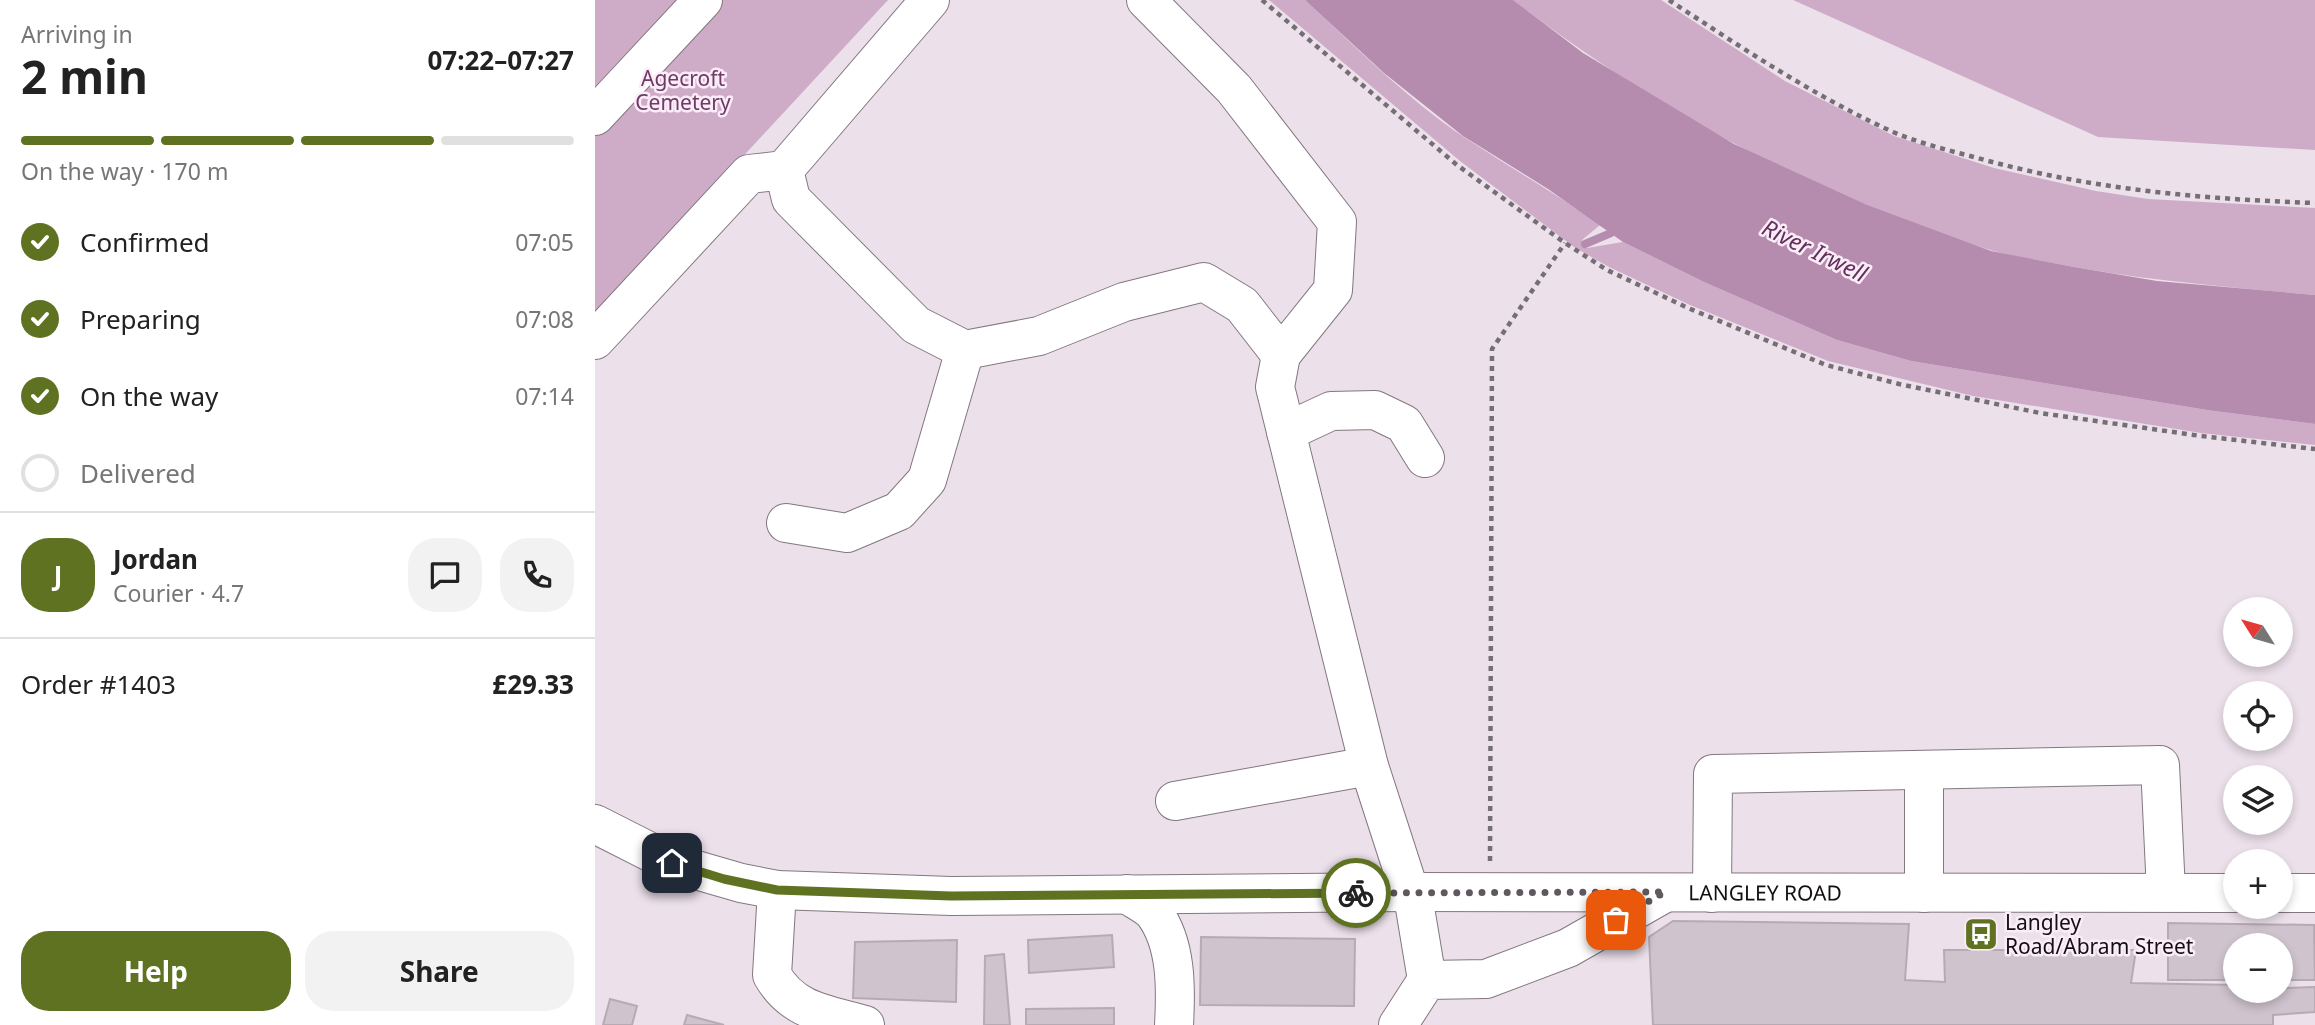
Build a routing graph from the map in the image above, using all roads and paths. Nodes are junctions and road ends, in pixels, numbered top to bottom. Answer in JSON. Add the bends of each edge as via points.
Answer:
{"nodes":[{"id":1,"x":703,"y":0,"type":"edge"},
{"id":2,"x":930,"y":0,"type":"edge"},
{"id":3,"x":1146,"y":0,"type":"edge"},
{"id":4,"x":1262,"y":0,"type":"edge"},
{"id":5,"x":1669,"y":0,"type":"edge"},
{"id":6,"x":595,"y":116,"type":"edge"},
{"id":7,"x":784,"y":170,"type":"junction"},
{"id":8,"x":2315,"y":203,"type":"edge"},
{"id":9,"x":1565,"y":243,"type":"junction"},
{"id":10,"x":595,"y":340,"type":"edge"},
{"id":11,"x":965,"y":350,"type":"junction"},
{"id":12,"x":1281,"y":355,"type":"junction"},
{"id":13,"x":1286,"y":432,"type":"junction"},
{"id":14,"x":2315,"y":449,"type":"edge"},
{"id":15,"x":1425,"y":458,"type":"dead end"},
{"id":16,"x":786,"y":523,"type":"dead end"},
{"id":17,"x":1369,"y":766,"type":"junction"},
{"id":18,"x":1924,"y":770,"type":"junction"},
{"id":19,"x":1175,"y":802,"type":"dead end"},
{"id":20,"x":595,"y":824,"type":"edge"},
{"id":21,"x":777,"y":890,"type":"junction"},
{"id":22,"x":1408,"y":892,"type":"junction"},
{"id":23,"x":1665,"y":892,"type":"junction"},
{"id":24,"x":2166,"y":892,"type":"junction"},
{"id":25,"x":1490,"y":893,"type":"junction"},
{"id":26,"x":1712,"y":893,"type":"junction"},
{"id":27,"x":1924,"y":893,"type":"junction"},
{"id":28,"x":2223,"y":893,"type":"edge"},
{"id":29,"x":2293,"y":893,"type":"edge"},
{"id":30,"x":2315,"y":893,"type":"edge"},
{"id":31,"x":1127,"y":894,"type":"junction"},
{"id":32,"x":1427,"y":980,"type":"junction"},
{"id":33,"x":865,"y":1025,"type":"edge"},
{"id":34,"x":1174,"y":1025,"type":"edge"},
{"id":35,"x":1398,"y":1025,"type":"edge"}],
"edges":[{"from":1,"to":6,"type":"street"},
{"from":2,"to":7,"type":"street"},
{"from":3,"to":12,"type":"street","via":[[1234,89],[1337,222],[1333,290]]},
{"from":4,"to":9,"type":"path","via":[[1457,165]]},
{"from":5,"to":8,"type":"path","via":[[1787,78],[1895,133],[1945,149],[2047,176],[2150,194]]},
{"from":7,"to":10,"type":"street","via":[[748,174]]},
{"from":7,"to":11,"type":"street","via":[[791,199],[916,325]]},
{"from":9,"to":14,"type":"path","via":[[1607,270],[1688,309],[1826,366],[2040,413]]},
{"from":9,"to":25,"type":"path","via":[[1492,349]]},
{"from":11,"to":12,"type":"street","via":[[1039,336],[1124,302],[1204,282],[1242,305]]},
{"from":11,"to":16,"type":"street","via":[[927,480],[899,512],[847,533]]},
{"from":12,"to":13,"type":"street","via":[[1275,387]]},
{"from":13,"to":15,"type":"street","via":[[1331,411],[1375,410],[1405,424]]},
{"from":13,"to":17,"type":"street"},
{"from":17,"to":19,"type":"street"},
{"from":17,"to":22,"type":"street"},
{"from":18,"to":24,"type":"street","via":[[2160,765]]},
{"from":18,"to":26,"type":"street","via":[[1713,774]]},
{"from":18,"to":27,"type":"street"},
{"from":20,"to":21,"type":"street","name":"LANGLEY ROAD","via":[[672,863]]},
{"from":21,"to":31,"type":"street","name":"LANGLEY ROAD","via":[[951,896]]},
{"from":21,"to":33,"type":"street","via":[[772,975],[779,987],[797,1005]]},
{"from":22,"to":25,"type":"street","name":"LANGLEY ROAD"},
{"from":22,"to":31,"type":"street","name":"LANGLEY ROAD"},
{"from":22,"to":32,"type":"street"},
{"from":23,"to":25,"type":"street","name":"LANGLEY ROAD"},
{"from":23,"to":26,"type":"street","name":"LANGLEY ROAD"},
{"from":23,"to":32,"type":"street","via":[[1568,948],[1486,979]]},
{"from":24,"to":27,"type":"street","name":"LANGLEY ROAD"},
{"from":24,"to":28,"type":"street","name":"LANGLEY ROAD"},
{"from":26,"to":27,"type":"street","name":"LANGLEY ROAD"},
{"from":29,"to":30,"type":"street"},
{"from":31,"to":34,"type":"street","via":[[1153,912],[1167,941],[1176,984]]},
{"from":32,"to":35,"type":"street"}]}
